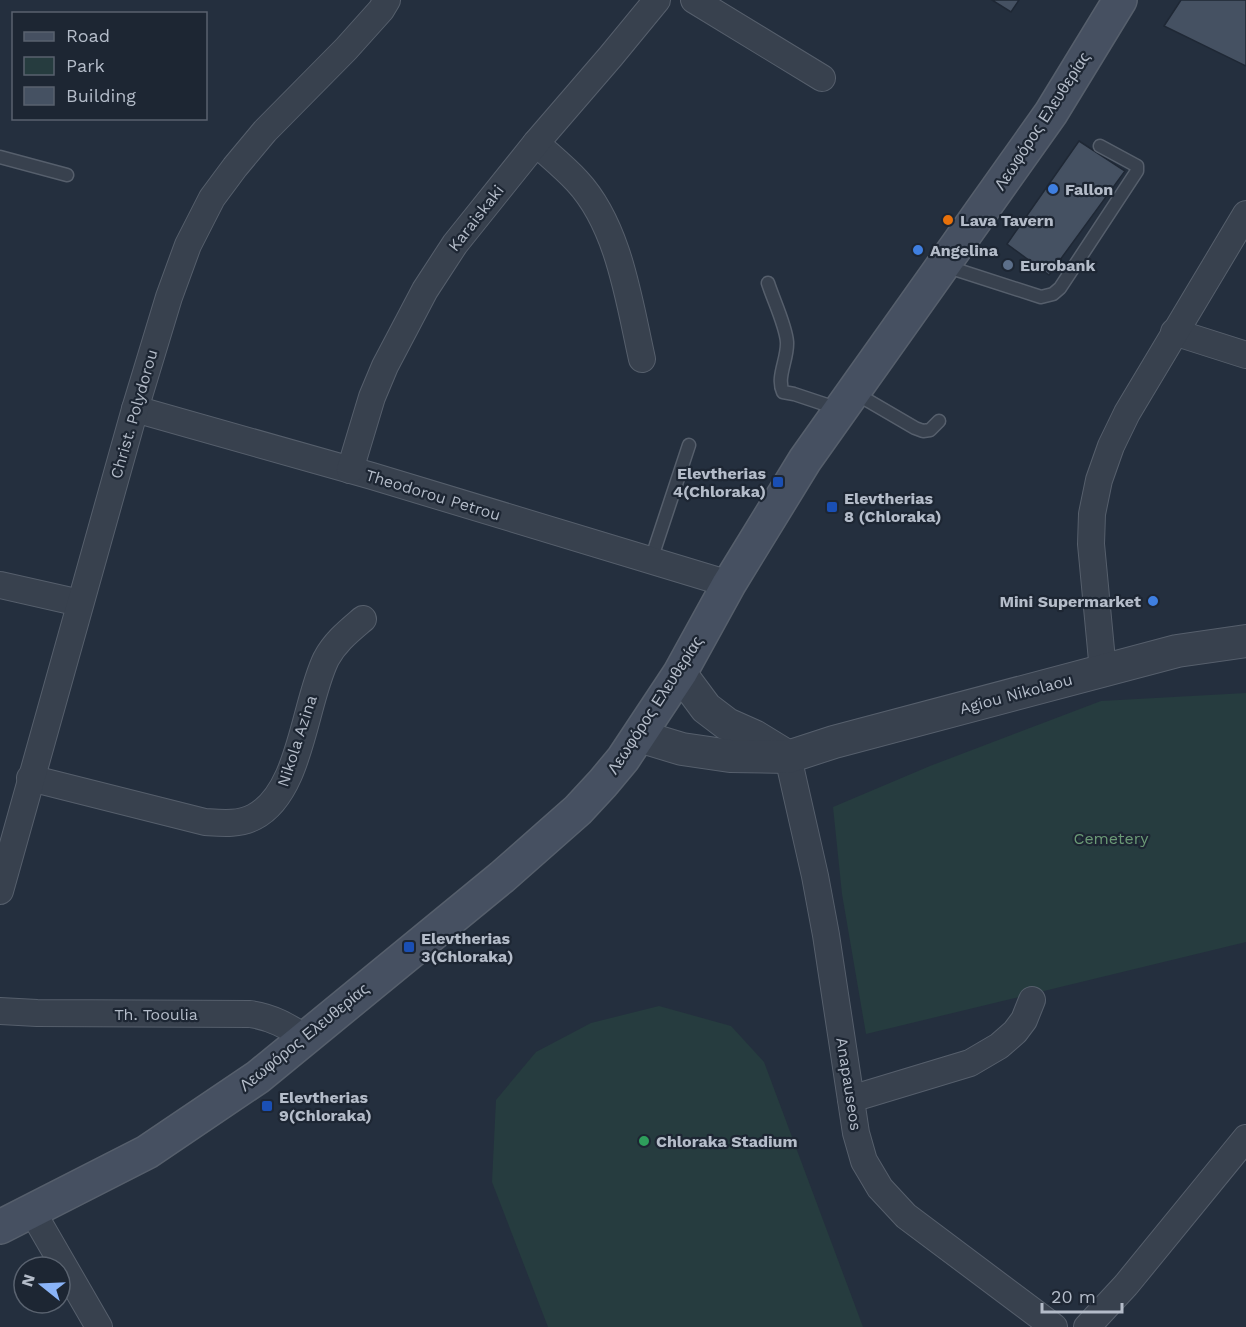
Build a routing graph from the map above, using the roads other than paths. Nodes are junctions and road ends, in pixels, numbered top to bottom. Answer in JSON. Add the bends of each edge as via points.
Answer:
{"nodes":[{"id":1,"x":387,"y":0,"type":"edge"},
{"id":2,"x":657,"y":0,"type":"edge"},
{"id":3,"x":694,"y":0,"type":"edge"},
{"id":4,"x":1120,"y":0,"type":"edge"},
{"id":5,"x":822,"y":78,"type":"dead end"},
{"id":6,"x":536,"y":143,"type":"junction"},
{"id":7,"x":1100,"y":146,"type":"dead end"},
{"id":8,"x":0,"y":157,"type":"edge"},
{"id":9,"x":67,"y":175,"type":"dead end"},
{"id":10,"x":1246,"y":214,"type":"edge"},
{"id":11,"x":944,"y":266,"type":"junction"},
{"id":12,"x":768,"y":283,"type":"dead end"},
{"id":13,"x":1174,"y":332,"type":"junction"},
{"id":14,"x":1246,"y":355,"type":"edge"},
{"id":15,"x":642,"y":359,"type":"dead end"},
{"id":16,"x":847,"y":401,"type":"junction"},
{"id":17,"x":135,"y":409,"type":"junction"},
{"id":18,"x":939,"y":421,"type":"dead end"},
{"id":19,"x":689,"y":445,"type":"dead end"},
{"id":20,"x":350,"y":470,"type":"junction"},
{"id":21,"x":651,"y":561,"type":"junction"},
{"id":22,"x":729,"y":584,"type":"junction"},
{"id":23,"x":0,"y":585,"type":"edge"},
{"id":24,"x":80,"y":603,"type":"junction"},
{"id":25,"x":363,"y":619,"type":"dead end"},
{"id":26,"x":1246,"y":643,"type":"edge"},
{"id":27,"x":1103,"y":670,"type":"junction"},
{"id":28,"x":680,"y":673,"type":"junction"},
{"id":29,"x":639,"y":736,"type":"junction"},
{"id":30,"x":788,"y":757,"type":"junction"},
{"id":31,"x":30,"y":778,"type":"junction"},
{"id":32,"x":0,"y":891,"type":"edge"},
{"id":33,"x":1032,"y":1000,"type":"dead end"},
{"id":34,"x":0,"y":1011,"type":"edge"},
{"id":35,"x":306,"y":1038,"type":"junction"},
{"id":36,"x":851,"y":1099,"type":"junction"},
{"id":37,"x":1246,"y":1138,"type":"edge"},
{"id":38,"x":32,"y":1211,"type":"junction"},
{"id":39,"x":0,"y":1227,"type":"edge"},
{"id":40,"x":99,"y":1327,"type":"edge"},
{"id":41,"x":1054,"y":1327,"type":"edge"},
{"id":42,"x":1087,"y":1327,"type":"edge"}],
"edges":[{"from":1,"to":17,"type":"street","name":"Christ. Polydorou","via":[[346,49],[265,130],[212,198],[188,245],[169,297]]},
{"from":2,"to":6,"type":"street","name":"Karaiskaki"},
{"from":3,"to":5,"type":"street"},
{"from":4,"to":11,"type":"main road","name":"Λεωφόρος Ελευθερίας","via":[[1051,113]]},
{"from":6,"to":15,"type":"street","via":[[578,182],[605,226],[620,262]]},
{"from":6,"to":20,"type":"street","name":"Karaiskaki","via":[[454,244],[424,290],[372,397]]},
{"from":7,"to":11,"type":"lane","via":[[1137,165],[1137,171],[1053,294],[1041,297]]},
{"from":8,"to":9,"type":"lane"},
{"from":10,"to":13,"type":"street"},
{"from":11,"to":16,"type":"main road","name":"Λεωφόρος Ελευθερίας"},
{"from":12,"to":16,"type":"lane","via":[[787,341],[779,384],[783,392]]},
{"from":13,"to":14,"type":"street"},
{"from":13,"to":27,"type":"street","via":[[1127,413],[1099,480],[1091,543]]},
{"from":16,"to":18,"type":"lane","via":[[923,431]]},
{"from":16,"to":22,"type":"main road","name":"Λεωφόρος Ελευθερίας","via":[[805,460]]},
{"from":17,"to":20,"type":"street","name":"Theodorou Petrou"},
{"from":17,"to":24,"type":"street","name":"Christ. Polydorou"},
{"from":19,"to":21,"type":"lane"},
{"from":20,"to":21,"type":"street","name":"Theodorou Petrou"},
{"from":21,"to":22,"type":"street","name":"Theodorou Petrou"},
{"from":22,"to":28,"type":"main road","name":"Λεωφόρος Ελευθερίας"},
{"from":23,"to":24,"type":"street"},
{"from":24,"to":31,"type":"street","name":"Christ. Polydorou"},
{"from":25,"to":31,"type":"street","name":"Nikola Azina","via":[[327,656],[282,790],[269,808],[252,819],[229,824],[205,822]]},
{"from":26,"to":27,"type":"street","name":"Agiou Nikolaou","via":[[1177,651]]},
{"from":27,"to":30,"type":"street","name":"Agiou Nikolaou"},
{"from":28,"to":29,"type":"main road","name":"Λεωφόρος Ελευθερίας"},
{"from":28,"to":30,"type":"street","via":[[706,708]]},
{"from":29,"to":30,"type":"street","name":"Agiou Nikolaou","via":[[703,753]]},
{"from":29,"to":35,"type":"main road","name":"Λεωφόρος Ελευθερίας","via":[[579,810]]},
{"from":30,"to":36,"type":"street","name":"Anapauseos","via":[[818,888]]},
{"from":31,"to":32,"type":"street","name":"Christ. Polydorou"},
{"from":33,"to":36,"type":"street","via":[[1015,1032],[970,1063]]},
{"from":34,"to":35,"type":"street","name":"Th. Tooulia","via":[[250,1014],[277,1020]]},
{"from":35,"to":38,"type":"main road","name":"Λεωφόρος Ελευθερίας","via":[[258,1077],[147,1152]]},
{"from":36,"to":41,"type":"street","name":"Anapauseos","via":[[864,1161],[880,1188],[906,1216]]},
{"from":37,"to":42,"type":"street"},
{"from":38,"to":39,"type":"main road","name":"Λεωφόρος Ελευθερίας"},
{"from":38,"to":40,"type":"street"}]}
